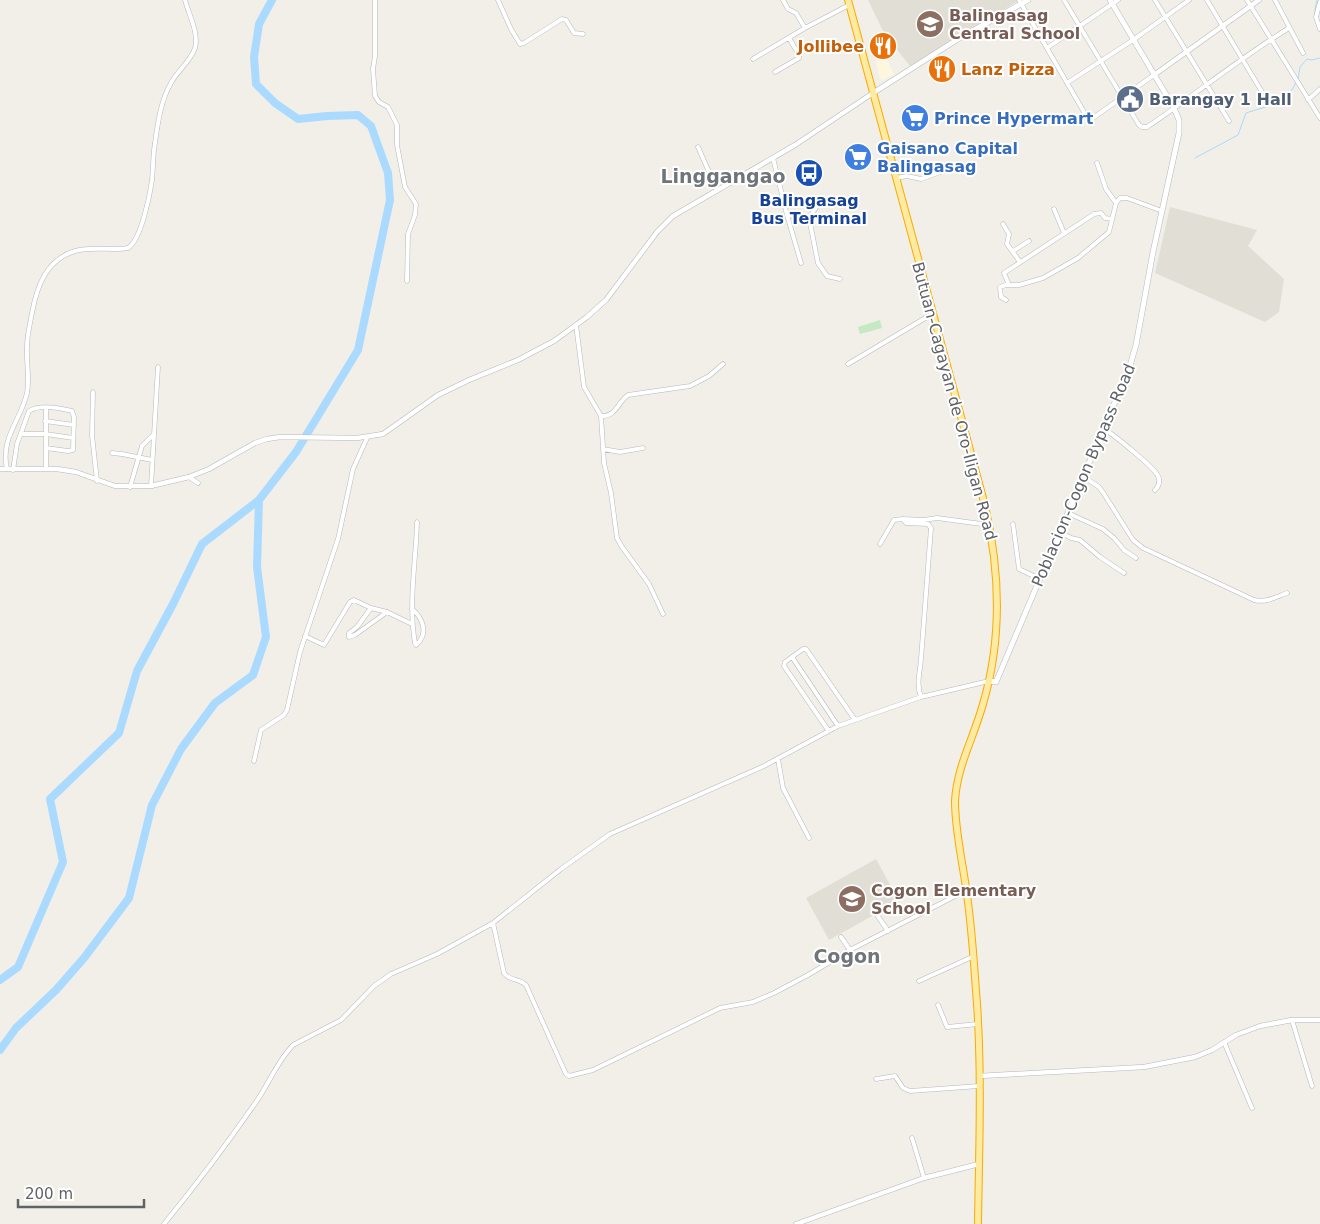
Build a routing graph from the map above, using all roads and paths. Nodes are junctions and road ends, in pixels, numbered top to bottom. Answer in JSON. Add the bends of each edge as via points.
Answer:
{"nodes":[{"id":1,"x":185,"y":0,"type":"edge"},
{"id":2,"x":376,"y":0,"type":"edge"},
{"id":3,"x":498,"y":0,"type":"edge"},
{"id":4,"x":783,"y":0,"type":"edge"},
{"id":5,"x":1028,"y":0,"type":"edge"},
{"id":6,"x":1064,"y":0,"type":"edge"},
{"id":7,"x":1118,"y":0,"type":"edge"},
{"id":8,"x":1155,"y":0,"type":"edge"},
{"id":9,"x":1189,"y":0,"type":"edge"},
{"id":10,"x":1207,"y":0,"type":"edge"},
{"id":11,"x":1247,"y":0,"type":"edge"},
{"id":12,"x":1259,"y":0,"type":"edge"},
{"id":13,"x":1275,"y":0,"type":"edge"},
{"id":14,"x":849,"y":2,"type":"edge"},
{"id":15,"x":1020,"y":2,"type":"edge"},
{"id":16,"x":1111,"y":2,"type":"edge"},
{"id":17,"x":1320,"y":2,"type":"edge"},
{"id":18,"x":1251,"y":6,"type":"junction"},
{"id":19,"x":1165,"y":17,"type":"junction"},
{"id":20,"x":1079,"y":25,"type":"junction"},
{"id":21,"x":1222,"y":26,"type":"junction"},
{"id":22,"x":805,"y":28,"type":"junction"},
{"id":23,"x":1289,"y":28,"type":"junction"},
{"id":24,"x":1320,"y":29,"type":"edge"},
{"id":25,"x":583,"y":34,"type":"dead end"},
{"id":26,"x":789,"y":38,"type":"junction"},
{"id":27,"x":1271,"y":39,"type":"junction"},
{"id":28,"x":1133,"y":40,"type":"junction"},
{"id":29,"x":1047,"y":48,"type":"junction"},
{"id":30,"x":1186,"y":52,"type":"junction"},
{"id":31,"x":1303,"y":53,"type":"dead end"},
{"id":32,"x":753,"y":59,"type":"dead end"},
{"id":33,"x":1242,"y":59,"type":"junction"},
{"id":34,"x":1100,"y":62,"type":"junction"},
{"id":35,"x":776,"y":72,"type":"dead end"},
{"id":36,"x":1154,"y":75,"type":"junction"},
{"id":37,"x":1068,"y":83,"type":"junction"},
{"id":38,"x":1207,"y":86,"type":"junction"},
{"id":39,"x":1320,"y":89,"type":"edge"},
{"id":40,"x":1262,"y":92,"type":"dead end"},
{"id":41,"x":873,"y":93,"type":"junction"},
{"id":42,"x":1122,"y":98,"type":"junction"},
{"id":43,"x":1308,"y":100,"type":"junction"},
{"id":44,"x":1174,"y":108,"type":"junction"},
{"id":45,"x":1320,"y":118,"type":"edge"},
{"id":46,"x":1229,"y":121,"type":"dead end"},
{"id":47,"x":698,"y":147,"type":"dead end"},
{"id":48,"x":773,"y":158,"type":"junction"},
{"id":49,"x":1097,"y":163,"type":"dead end"},
{"id":50,"x":943,"y":171,"type":"dead end"},
{"id":51,"x":896,"y":178,"type":"junction"},
{"id":52,"x":718,"y":190,"type":"junction"},
{"id":53,"x":818,"y":200,"type":"dead end"},
{"id":54,"x":1116,"y":203,"type":"junction"},
{"id":55,"x":1054,"y":209,"type":"dead end"},
{"id":56,"x":1162,"y":210,"type":"junction"},
{"id":57,"x":813,"y":212,"type":"junction"},
{"id":58,"x":787,"y":215,"type":"junction"},
{"id":59,"x":799,"y":216,"type":"junction"},
{"id":60,"x":809,"y":218,"type":"junction"},
{"id":61,"x":1112,"y":219,"type":"junction"},
{"id":62,"x":1003,"y":224,"type":"dead end"},
{"id":63,"x":1064,"y":233,"type":"junction"},
{"id":64,"x":1029,"y":242,"type":"dead end"},
{"id":65,"x":1013,"y":251,"type":"junction"},
{"id":66,"x":1020,"y":262,"type":"junction"},
{"id":67,"x":801,"y":263,"type":"dead end"},
{"id":68,"x":840,"y":279,"type":"dead end"},
{"id":69,"x":407,"y":281,"type":"dead end"},
{"id":70,"x":1009,"y":285,"type":"junction"},
{"id":71,"x":1006,"y":300,"type":"dead end"},
{"id":72,"x":932,"y":314,"type":"junction"},
{"id":73,"x":576,"y":325,"type":"junction"},
{"id":74,"x":723,"y":364,"type":"dead end"},
{"id":75,"x":848,"y":364,"type":"dead end"},
{"id":76,"x":158,"y":367,"type":"dead end"},
{"id":77,"x":93,"y":392,"type":"dead end"},
{"id":78,"x":46,"y":408,"type":"junction"},
{"id":79,"x":601,"y":416,"type":"junction"},
{"id":80,"x":45,"y":421,"type":"junction"},
{"id":81,"x":74,"y":425,"type":"junction"},
{"id":82,"x":1104,"y":429,"type":"junction"},
{"id":83,"x":21,"y":434,"type":"junction"},
{"id":84,"x":46,"y":434,"type":"junction"},
{"id":85,"x":153,"y":435,"type":"junction"},
{"id":86,"x":73,"y":438,"type":"junction"},
{"id":87,"x":367,"y":438,"type":"junction"},
{"id":88,"x":46,"y":448,"type":"junction"},
{"id":89,"x":643,"y":448,"type":"dead end"},
{"id":90,"x":603,"y":449,"type":"junction"},
{"id":91,"x":112,"y":453,"type":"dead end"},
{"id":92,"x":138,"y":458,"type":"junction"},
{"id":93,"x":152,"y":460,"type":"junction"},
{"id":94,"x":46,"y":468,"type":"junction"},
{"id":95,"x":0,"y":469,"type":"edge"},
{"id":96,"x":7,"y":469,"type":"junction"},
{"id":97,"x":13,"y":470,"type":"junction"},
{"id":98,"x":189,"y":477,"type":"junction"},
{"id":99,"x":1084,"y":477,"type":"junction"},
{"id":100,"x":98,"y":481,"type":"junction"},
{"id":101,"x":198,"y":483,"type":"dead end"},
{"id":102,"x":151,"y":486,"type":"junction"},
{"id":103,"x":130,"y":487,"type":"junction"},
{"id":104,"x":1155,"y":490,"type":"dead end"},
{"id":105,"x":1068,"y":513,"type":"junction"},
{"id":106,"x":903,"y":519,"type":"junction"},
{"id":107,"x":417,"y":522,"type":"dead end"},
{"id":108,"x":1013,"y":524,"type":"dead end"},
{"id":109,"x":989,"y":525,"type":"junction"},
{"id":110,"x":1060,"y":532,"type":"junction"},
{"id":111,"x":880,"y":544,"type":"dead end"},
{"id":112,"x":1136,"y":558,"type":"dead end"},
{"id":113,"x":1124,"y":573,"type":"dead end"},
{"id":114,"x":1040,"y":579,"type":"junction"},
{"id":115,"x":1287,"y":593,"type":"dead end"},
{"id":116,"x":372,"y":608,"type":"junction"},
{"id":117,"x":412,"y":609,"type":"junction"},
{"id":118,"x":387,"y":612,"type":"junction"},
{"id":119,"x":663,"y":614,"type":"dead end"},
{"id":120,"x":412,"y":624,"type":"junction"},
{"id":121,"x":305,"y":636,"type":"junction"},
{"id":122,"x":792,"y":657,"type":"junction"},
{"id":123,"x":989,"y":681,"type":"junction"},
{"id":124,"x":921,"y":697,"type":"junction"},
{"id":125,"x":855,"y":720,"type":"junction"},
{"id":126,"x":838,"y":726,"type":"junction"},
{"id":127,"x":828,"y":730,"type":"junction"},
{"id":128,"x":778,"y":759,"type":"junction"},
{"id":129,"x":254,"y":761,"type":"dead end"},
{"id":130,"x":809,"y":838,"type":"dead end"},
{"id":131,"x":967,"y":890,"type":"junction"},
{"id":132,"x":878,"y":916,"type":"dead end"},
{"id":133,"x":493,"y":923,"type":"junction"},
{"id":134,"x":888,"y":931,"type":"junction"},
{"id":135,"x":841,"y":937,"type":"dead end"},
{"id":136,"x":850,"y":950,"type":"junction"},
{"id":137,"x":972,"y":957,"type":"junction"},
{"id":138,"x":919,"y":981,"type":"dead end"},
{"id":139,"x":938,"y":1006,"type":"dead end"},
{"id":140,"x":1292,"y":1020,"type":"junction"},
{"id":141,"x":1320,"y":1020,"type":"edge"},
{"id":142,"x":978,"y":1024,"type":"junction"},
{"id":143,"x":1224,"y":1042,"type":"junction"},
{"id":144,"x":979,"y":1076,"type":"junction"},
{"id":145,"x":876,"y":1079,"type":"dead end"},
{"id":146,"x":979,"y":1086,"type":"junction"},
{"id":147,"x":1312,"y":1086,"type":"dead end"},
{"id":148,"x":1252,"y":1108,"type":"dead end"},
{"id":149,"x":912,"y":1138,"type":"dead end"},
{"id":150,"x":978,"y":1164,"type":"junction"},
{"id":151,"x":924,"y":1178,"type":"junction"},
{"id":152,"x":164,"y":1224,"type":"edge"},
{"id":153,"x":796,"y":1224,"type":"edge"},
{"id":154,"x":978,"y":1224,"type":"edge"}],
"edges":[{"from":1,"to":96,"type":"street","via":[[194,28],[195,48],[165,96],[154,151],[152,182],[137,237],[128,248],[91,248],[73,252],[58,260],[42,278],[28,334],[26,394],[7,444]]},
{"from":2,"to":69,"type":"street","via":[[375,96],[388,107],[397,125],[397,146],[405,187],[416,204],[408,234]]},
{"from":3,"to":25,"type":"street","via":[[520,44],[563,18],[574,33]]},
{"from":4,"to":22,"type":"street"},
{"from":5,"to":15,"type":"main road"},
{"from":6,"to":20,"type":"street"},
{"from":7,"to":16,"type":"street"},
{"from":8,"to":19,"type":"street"},
{"from":9,"to":19,"type":"street"},
{"from":10,"to":21,"type":"street"},
{"from":11,"to":18,"type":"street"},
{"from":12,"to":18,"type":"street"},
{"from":13,"to":23,"type":"street"},
{"from":14,"to":22,"type":"street"},
{"from":14,"to":41,"type":"highway","name":"Butuan-Cagayan de Oro-Iligan Road"},
{"from":15,"to":29,"type":"street"},
{"from":15,"to":41,"type":"main road"},
{"from":16,"to":20,"type":"street"},
{"from":16,"to":28,"type":"main road","name":"Poblacion-Cogon Bypass Road"},
{"from":17,"to":24,"type":"street","via":[[1316,17]]},
{"from":18,"to":21,"type":"street"},
{"from":18,"to":27,"type":"street"},
{"from":19,"to":28,"type":"street"},
{"from":19,"to":30,"type":"street"},
{"from":20,"to":29,"type":"street"},
{"from":20,"to":34,"type":"street"},
{"from":21,"to":30,"type":"street"},
{"from":21,"to":33,"type":"street"},
{"from":22,"to":26,"type":"street"},
{"from":23,"to":27,"type":"street"},
{"from":23,"to":31,"type":"street"},
{"from":26,"to":32,"type":"street"},
{"from":26,"to":35,"type":"street","via":[[799,58]]},
{"from":27,"to":33,"type":"street"},
{"from":27,"to":43,"type":"street"},
{"from":28,"to":34,"type":"street"},
{"from":28,"to":36,"type":"main road","name":"Poblacion-Cogon Bypass Road"},
{"from":29,"to":37,"type":"street"},
{"from":30,"to":36,"type":"street"},
{"from":30,"to":38,"type":"street"},
{"from":33,"to":38,"type":"street"},
{"from":33,"to":40,"type":"street"},
{"from":34,"to":37,"type":"street"},
{"from":34,"to":42,"type":"street"},
{"from":36,"to":42,"type":"street"},
{"from":36,"to":44,"type":"main road","name":"Poblacion-Cogon Bypass Road"},
{"from":37,"to":42,"type":"street","via":[[1089,119]]},
{"from":38,"to":44,"type":"street"},
{"from":38,"to":46,"type":"street"},
{"from":39,"to":43,"type":"street"},
{"from":41,"to":48,"type":"street"},
{"from":41,"to":51,"type":"highway","name":"Butuan-Cagayan de Oro-Iligan Road"},
{"from":42,"to":44,"type":"street","via":[[1142,127],[1147,127]]},
{"from":43,"to":45,"type":"street"},
{"from":44,"to":56,"type":"main road","name":"Poblacion-Cogon Bypass Road","via":[[1180,133]]},
{"from":47,"to":52,"type":"street"},
{"from":48,"to":52,"type":"street"},
{"from":48,"to":58,"type":"street"},
{"from":49,"to":54,"type":"street","via":[[1106,189]]},
{"from":50,"to":51,"type":"street","via":[[921,179]]},
{"from":51,"to":72,"type":"highway","name":"Butuan-Cagayan de Oro-Iligan Road"},
{"from":52,"to":73,"type":"street","via":[[679,212],[662,226],[606,300]]},
{"from":53,"to":57,"type":"street"},
{"from":54,"to":56,"type":"street","via":[[1120,198],[1127,198]]},
{"from":54,"to":61,"type":"street"},
{"from":55,"to":63,"type":"street"},
{"from":56,"to":82,"type":"main road","name":"Poblacion-Cogon Bypass Road","via":[[1133,357]]},
{"from":57,"to":59,"type":"street"},
{"from":57,"to":60,"type":"street"},
{"from":58,"to":59,"type":"street"},
{"from":58,"to":67,"type":"street"},
{"from":59,"to":60,"type":"street"},
{"from":60,"to":68,"type":"street","via":[[820,267],[827,276]]},
{"from":61,"to":63,"type":"street","via":[[1096,213]]},
{"from":61,"to":70,"type":"street","via":[[1107,234],[1074,261],[1043,278]]},
{"from":62,"to":65,"type":"street","via":[[1009,234],[1007,243]]},
{"from":63,"to":66,"type":"street"},
{"from":64,"to":65,"type":"street"},
{"from":65,"to":66,"type":"street"},
{"from":66,"to":70,"type":"street","via":[[1004,273]]},
{"from":70,"to":71,"type":"street","via":[[1000,287],[1001,298]]},
{"from":72,"to":75,"type":"street"},
{"from":72,"to":109,"type":"highway","name":"Butuan-Cagayan de Oro-Iligan Road"},
{"from":73,"to":79,"type":"street","via":[[584,387]]},
{"from":73,"to":87,"type":"street","via":[[518,360],[438,395],[383,434]]},
{"from":74,"to":79,"type":"street","via":[[709,376],[687,387],[628,395],[613,413]]},
{"from":76,"to":85,"type":"street"},
{"from":77,"to":100,"type":"street","via":[[92,435]]},
{"from":78,"to":80,"type":"street"},
{"from":78,"to":81,"type":"street","via":[[72,411]]},
{"from":78,"to":83,"type":"street","via":[[29,412]]},
{"from":79,"to":90,"type":"street"},
{"from":80,"to":81,"type":"street"},
{"from":80,"to":84,"type":"street"},
{"from":81,"to":86,"type":"street"},
{"from":82,"to":99,"type":"main road","name":"Poblacion-Cogon Bypass Road"},
{"from":82,"to":104,"type":"street","via":[[1156,473],[1160,483]]},
{"from":83,"to":84,"type":"street"},
{"from":83,"to":97,"type":"street"},
{"from":84,"to":86,"type":"street"},
{"from":84,"to":88,"type":"street"},
{"from":85,"to":92,"type":"street","via":[[143,444]]},
{"from":85,"to":93,"type":"street"},
{"from":86,"to":88,"type":"street","via":[[73,450]]},
{"from":87,"to":98,"type":"street","via":[[287,437],[261,441]]},
{"from":87,"to":121,"type":"street","via":[[353,469],[338,540]]},
{"from":88,"to":94,"type":"street"},
{"from":89,"to":90,"type":"street","via":[[620,452]]},
{"from":90,"to":119,"type":"street","via":[[619,543],[649,584]]},
{"from":91,"to":92,"type":"street"},
{"from":92,"to":93,"type":"street"},
{"from":92,"to":103,"type":"street"},
{"from":93,"to":102,"type":"street"},
{"from":94,"to":97,"type":"street"},
{"from":94,"to":100,"type":"street","via":[[66,470]]},
{"from":95,"to":96,"type":"street"},
{"from":96,"to":97,"type":"street"},
{"from":98,"to":101,"type":"street"},
{"from":98,"to":102,"type":"street"},
{"from":99,"to":105,"type":"main road","name":"Poblacion-Cogon Bypass Road"},
{"from":99,"to":115,"type":"street","via":[[1099,487],[1133,540],[1143,548],[1254,600],[1264,601]]},
{"from":100,"to":103,"type":"street"},
{"from":102,"to":103,"type":"street"},
{"from":105,"to":110,"type":"main road","name":"Poblacion-Cogon Bypass Road"},
{"from":105,"to":112,"type":"street","via":[[1102,529]]},
{"from":106,"to":109,"type":"street","via":[[937,518]]},
{"from":106,"to":111,"type":"street","via":[[894,520]]},
{"from":106,"to":124,"type":"street","via":[[906,523],[928,524],[931,528],[918,679]]},
{"from":107,"to":117,"type":"street"},
{"from":108,"to":114,"type":"street","via":[[1019,569]]},
{"from":109,"to":123,"type":"highway","name":"Butuan-Cagayan de Oro-Iligan Road","via":[[998,602]]},
{"from":110,"to":113,"type":"street","via":[[1080,540]]},
{"from":110,"to":114,"type":"main road","name":"Poblacion-Cogon Bypass Road"},
{"from":114,"to":123,"type":"main road","name":"Poblacion-Cogon Bypass Road","via":[[996,682]]},
{"from":116,"to":118,"type":"street"},
{"from":116,"to":118,"type":"street","via":[[349,637]]},
{"from":116,"to":121,"type":"street","via":[[356,600],[351,601],[324,644]]},
{"from":117,"to":120,"type":"street"},
{"from":117,"to":120,"type":"street","via":[[424,627],[418,644],[415,643]]},
{"from":118,"to":120,"type":"street"},
{"from":121,"to":129,"type":"street","via":[[287,710],[262,728]]},
{"from":122,"to":125,"type":"street","via":[[806,649]]},
{"from":122,"to":126,"type":"street"},
{"from":122,"to":127,"type":"street","via":[[783,664],[784,668]]},
{"from":123,"to":124,"type":"street"},
{"from":123,"to":131,"type":"highway","name":"Butuan-Cagayan de Oro-Iligan Road","via":[[964,754],[956,790],[957,835]]},
{"from":124,"to":125,"type":"street"},
{"from":125,"to":126,"type":"street"},
{"from":126,"to":127,"type":"street"},
{"from":127,"to":128,"type":"street"},
{"from":128,"to":130,"type":"street","via":[[783,788]]},
{"from":128,"to":133,"type":"street","via":[[602,838]]},
{"from":131,"to":134,"type":"street"},
{"from":131,"to":137,"type":"highway","name":"Butuan-Cagayan de Oro-Iligan Road"},
{"from":132,"to":134,"type":"street"},
{"from":133,"to":136,"type":"street","via":[[504,973],[526,985],[569,1076],[594,1070],[720,1008],[753,1002]]},
{"from":133,"to":152,"type":"street","via":[[447,949],[391,974],[374,986],[341,1020],[294,1045],[276,1066],[244,1120]]},
{"from":134,"to":136,"type":"street"},
{"from":135,"to":136,"type":"street"},
{"from":137,"to":138,"type":"street"},
{"from":137,"to":142,"type":"highway","name":"Butuan-Cagayan de Oro-Iligan Road"},
{"from":139,"to":142,"type":"street","via":[[947,1027]]},
{"from":140,"to":141,"type":"street"},
{"from":140,"to":143,"type":"street","via":[[1252,1029]]},
{"from":140,"to":147,"type":"street"},
{"from":142,"to":144,"type":"highway","name":"Butuan-Cagayan de Oro-Iligan Road"},
{"from":143,"to":144,"type":"street","via":[[1195,1057],[1144,1068]]},
{"from":143,"to":148,"type":"street"},
{"from":144,"to":146,"type":"highway","name":"Butuan-Cagayan de Oro-Iligan Road"},
{"from":145,"to":146,"type":"street","via":[[895,1076],[903,1088],[910,1091]]},
{"from":146,"to":150,"type":"highway","name":"Butuan-Cagayan de Oro-Iligan Road"},
{"from":149,"to":151,"type":"street"},
{"from":150,"to":151,"type":"street"},
{"from":150,"to":154,"type":"highway","name":"Butuan-Cagayan de Oro-Iligan Road"},
{"from":151,"to":153,"type":"street"}]}
